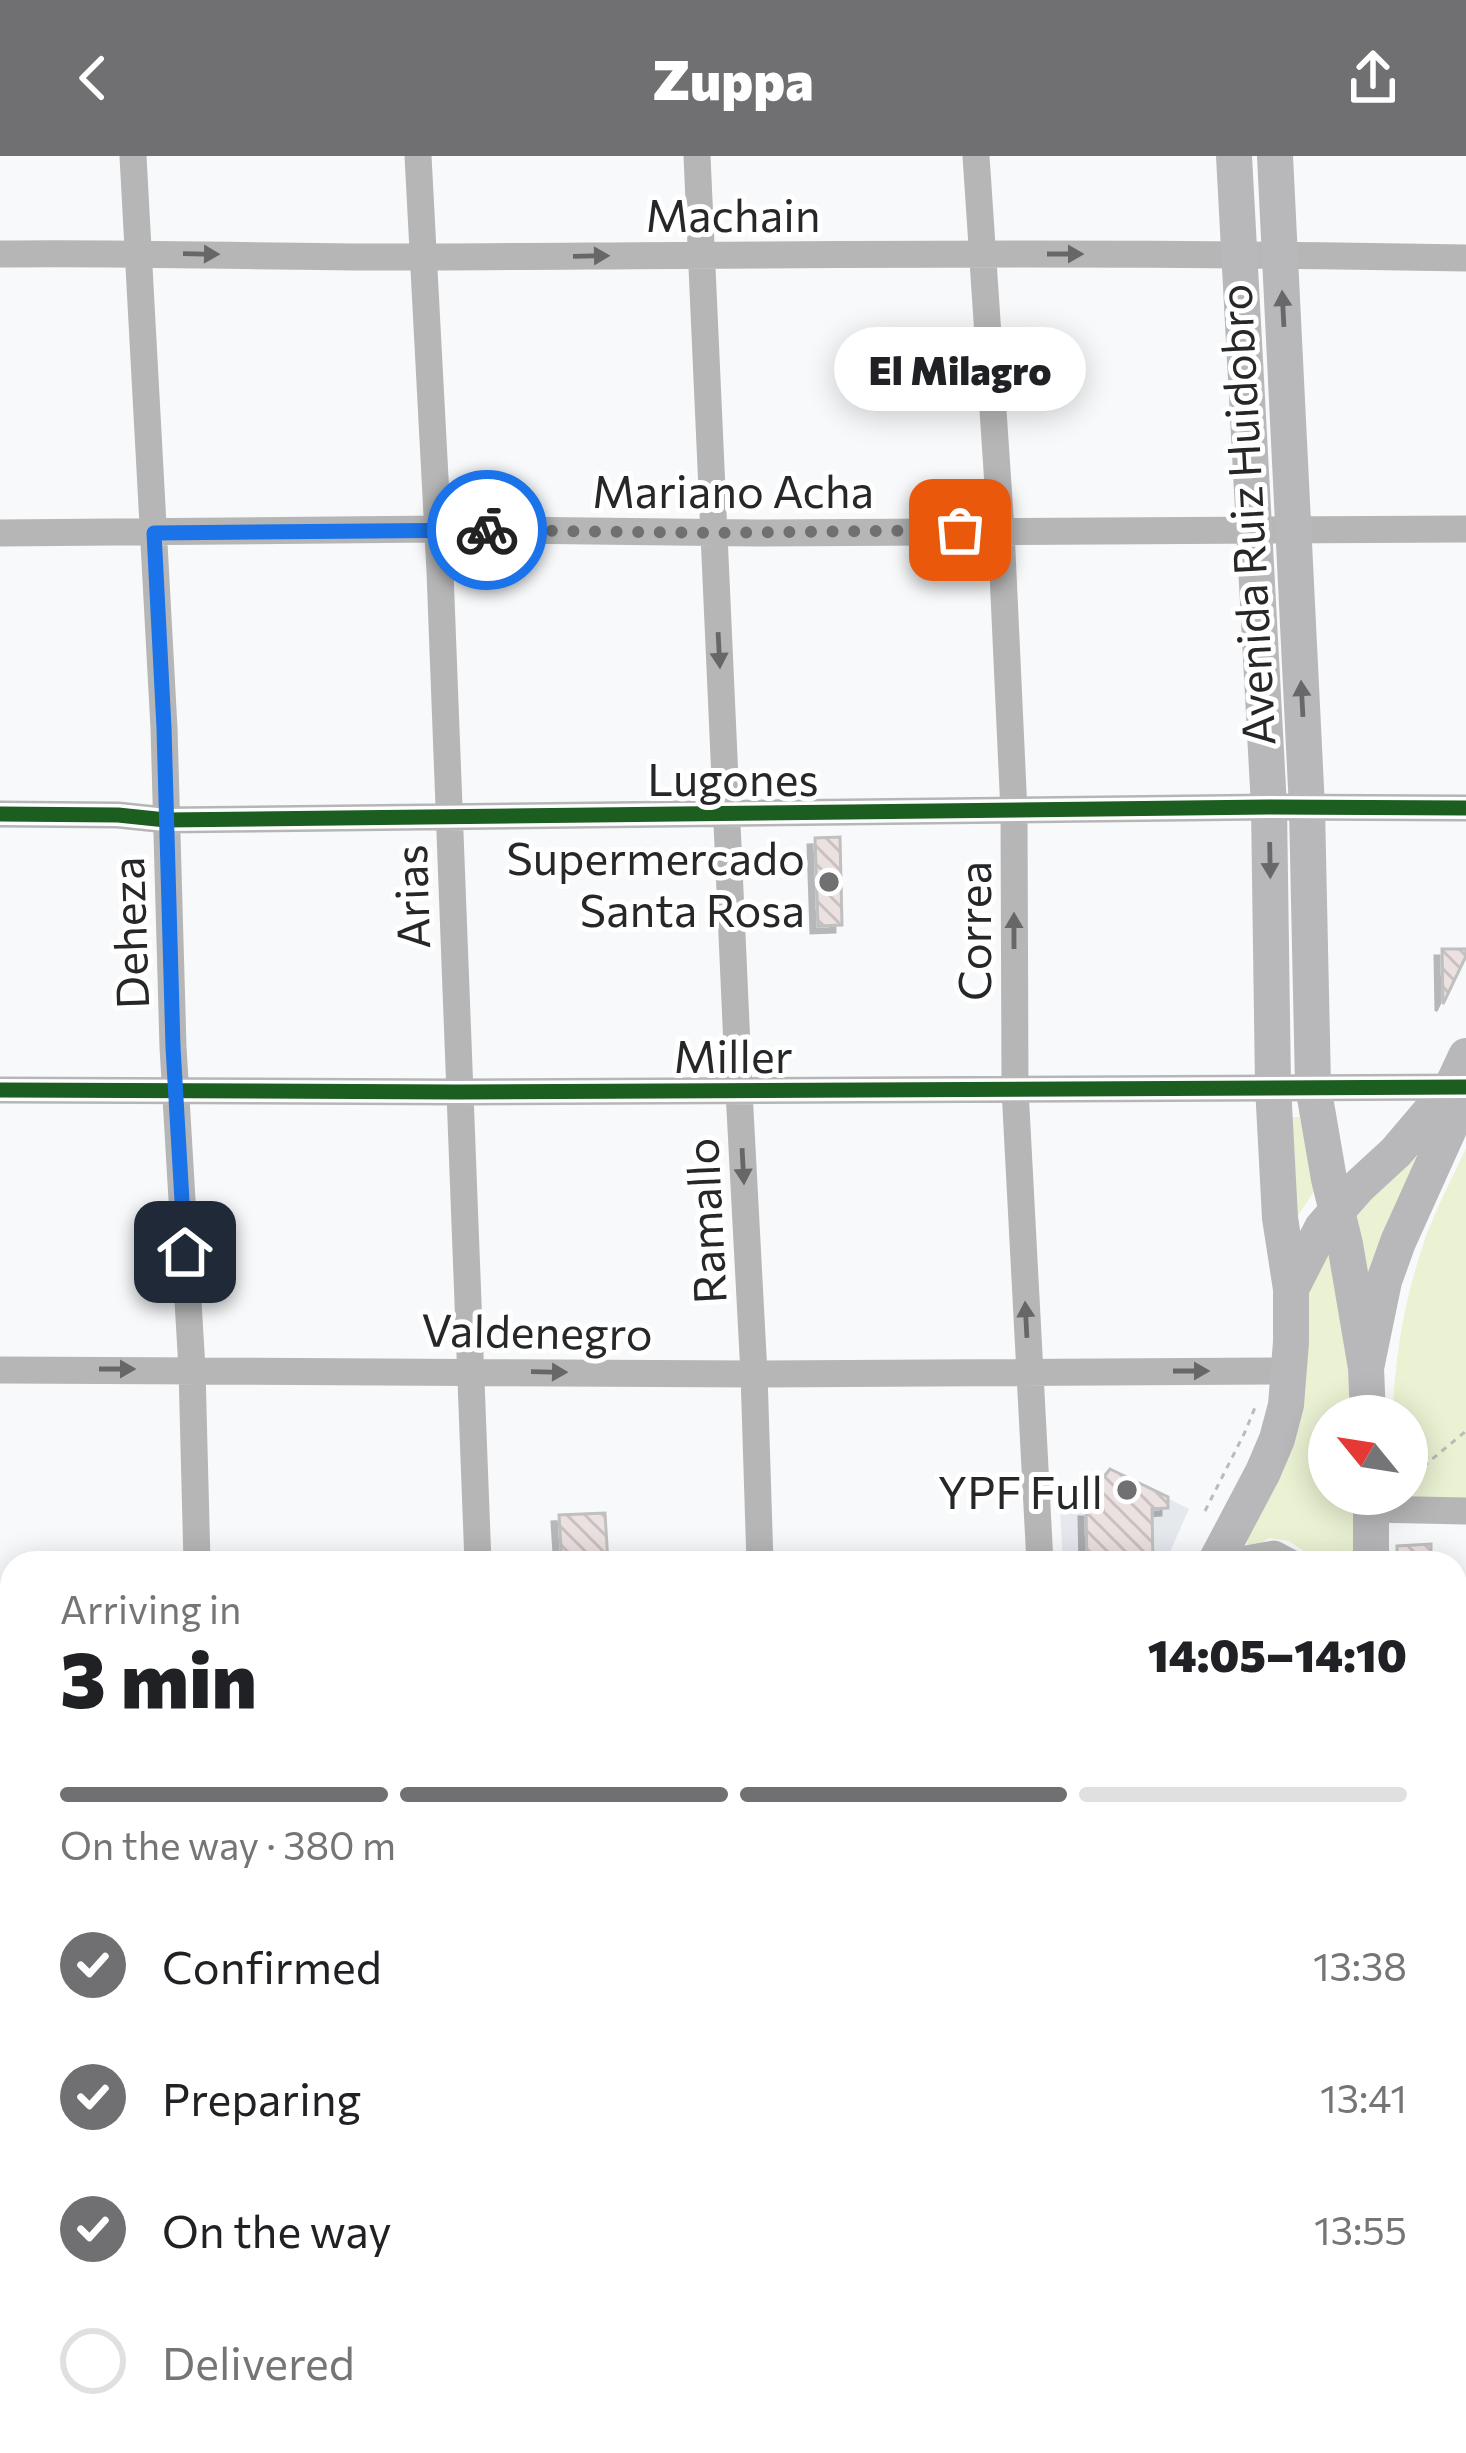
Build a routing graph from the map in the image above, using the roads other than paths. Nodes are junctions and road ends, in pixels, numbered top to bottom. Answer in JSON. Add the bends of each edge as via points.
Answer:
{"nodes":[{"id":1,"x":134,"y":156,"type":"edge"},
{"id":2,"x":418,"y":156,"type":"edge"},
{"id":3,"x":698,"y":156,"type":"edge"},
{"id":4,"x":976,"y":156,"type":"edge"},
{"id":5,"x":1234,"y":156,"type":"edge"},
{"id":6,"x":1275,"y":156,"type":"edge"},
{"id":7,"x":137,"y":253,"type":"junction"},
{"id":8,"x":1238,"y":253,"type":"junction"},
{"id":9,"x":0,"y":254,"type":"edge"},
{"id":10,"x":980,"y":254,"type":"junction"},
{"id":11,"x":1280,"y":254,"type":"junction"},
{"id":12,"x":704,"y":256,"type":"junction"},
{"id":13,"x":422,"y":257,"type":"junction"},
{"id":14,"x":1466,"y":258,"type":"edge"},
{"id":15,"x":1466,"y":529,"type":"edge"},
{"id":16,"x":438,"y":530,"type":"junction"},
{"id":17,"x":1001,"y":530,"type":"junction"},
{"id":18,"x":1253,"y":530,"type":"junction"},
{"id":19,"x":1294,"y":530,"type":"junction"},
{"id":20,"x":0,"y":533,"type":"edge"},
{"id":21,"x":154,"y":533,"type":"junction"},
{"id":22,"x":714,"y":533,"type":"junction"},
{"id":23,"x":1269,"y":807,"type":"junction"},
{"id":24,"x":1307,"y":808,"type":"junction"},
{"id":25,"x":1466,"y":808,"type":"edge"},
{"id":26,"x":1014,"y":812,"type":"junction"},
{"id":27,"x":727,"y":813,"type":"junction"},
{"id":28,"x":0,"y":814,"type":"edge"},
{"id":29,"x":450,"y":816,"type":"junction"},
{"id":30,"x":166,"y":820,"type":"junction"},
{"id":31,"x":1462,"y":1076,"type":"edge"},
{"id":32,"x":1273,"y":1086,"type":"junction"},
{"id":33,"x":1313,"y":1086,"type":"junction"},
{"id":34,"x":1015,"y":1089,"type":"junction"},
{"id":35,"x":0,"y":1090,"type":"edge"},
{"id":36,"x":176,"y":1090,"type":"junction"},
{"id":37,"x":739,"y":1091,"type":"junction"},
{"id":38,"x":458,"y":1092,"type":"junction"},
{"id":39,"x":1337,"y":1210,"type":"junction"},
{"id":40,"x":1291,"y":1289,"type":"junction"},
{"id":41,"x":1366,"y":1368,"type":"junction"},
{"id":42,"x":192,"y":1369,"type":"junction"},
{"id":43,"x":0,"y":1370,"type":"edge"},
{"id":44,"x":470,"y":1371,"type":"junction"},
{"id":45,"x":1029,"y":1371,"type":"junction"},
{"id":46,"x":1276,"y":1371,"type":"junction"},
{"id":47,"x":754,"y":1374,"type":"junction"},
{"id":48,"x":1367,"y":1395,"type":"edge"},
{"id":49,"x":1428,"y":1507,"type":"edge"},
{"id":50,"x":1466,"y":1511,"type":"edge"},
{"id":51,"x":1371,"y":1515,"type":"edge"},
{"id":52,"x":197,"y":1551,"type":"edge"},
{"id":53,"x":478,"y":1551,"type":"edge"},
{"id":54,"x":760,"y":1551,"type":"edge"},
{"id":55,"x":1039,"y":1551,"type":"edge"},
{"id":56,"x":1226,"y":1551,"type":"edge"},
{"id":57,"x":1371,"y":1551,"type":"edge"}],
"edges":[{"from":1,"to":7,"type":"street","name":"Deheza"},
{"from":2,"to":13,"type":"street","name":"Arias"},
{"from":3,"to":12,"type":"street","name":"Ramallo"},
{"from":4,"to":10,"type":"street","name":"Correa"},
{"from":5,"to":8,"type":"main road","name":"Avenida Ruiz Huidobro"},
{"from":6,"to":11,"type":"main road","name":"Avenida Ruiz Huidobro"},
{"from":7,"to":9,"type":"street","name":"Machain"},
{"from":7,"to":13,"type":"street","name":"Machain","one_way":true},
{"from":7,"to":21,"type":"street","name":"Deheza"},
{"from":10,"to":8,"type":"street","name":"Machain","one_way":true},
{"from":8,"to":11,"type":"street","name":"Machain"},
{"from":8,"to":18,"type":"main road","name":"Avenida Ruiz Huidobro"},
{"from":10,"to":12,"type":"street","name":"Machain"},
{"from":10,"to":17,"type":"street","name":"Correa"},
{"from":11,"to":14,"type":"street","name":"Machain"},
{"from":19,"to":11,"type":"main road","name":"Avenida Ruiz Huidobro","one_way":true},
{"from":13,"to":12,"type":"street","name":"Machain","one_way":true},
{"from":12,"to":22,"type":"street","name":"Ramallo"},
{"from":13,"to":16,"type":"street","name":"Arias"},
{"from":15,"to":19,"type":"street","name":"Mariano Acha"},
{"from":16,"to":21,"type":"street","name":"Mariano Acha"},
{"from":16,"to":22,"type":"street","name":"Mariano Acha"},
{"from":16,"to":29,"type":"street","name":"Arias"},
{"from":17,"to":18,"type":"street","name":"Mariano Acha"},
{"from":17,"to":22,"type":"street","name":"Mariano Acha"},
{"from":17,"to":26,"type":"street","name":"Correa"},
{"from":18,"to":19,"type":"street","name":"Mariano Acha"},
{"from":18,"to":23,"type":"main road","name":"Avenida Ruiz Huidobro"},
{"from":24,"to":19,"type":"main road","name":"Avenida Ruiz Huidobro","one_way":true},
{"from":20,"to":21,"type":"street","name":"Mariano Acha"},
{"from":21,"to":30,"type":"street","name":"Deheza"},
{"from":22,"to":27,"type":"street","name":"Ramallo","one_way":true},
{"from":23,"to":24,"type":"street","name":"Lugones"},
{"from":23,"to":26,"type":"street","name":"Lugones"},
{"from":23,"to":32,"type":"main road","name":"Avenida Ruiz Huidobro","one_way":true},
{"from":24,"to":25,"type":"street","name":"Lugones"},
{"from":24,"to":33,"type":"main road","name":"Avenida Ruiz Huidobro"},
{"from":26,"to":27,"type":"street","name":"Lugones"},
{"from":34,"to":26,"type":"street","name":"Correa","one_way":true},
{"from":27,"to":29,"type":"street","name":"Lugones"},
{"from":27,"to":37,"type":"street","name":"Ramallo"},
{"from":28,"to":30,"type":"street","name":"Lugones"},
{"from":29,"to":30,"type":"street","name":"Lugones"},
{"from":29,"to":38,"type":"street","name":"Arias"},
{"from":30,"to":36,"type":"street","name":"Deheza"},
{"from":31,"to":33,"type":"street","name":"Miller"},
{"from":31,"to":39,"type":"main road"},
{"from":31,"to":41,"type":"main road","via":[[1453,1120],[1391,1261]]},
{"from":32,"to":33,"type":"street","name":"Miller"},
{"from":32,"to":34,"type":"street","name":"Miller"},
{"from":32,"to":40,"type":"main road","name":"Avenida Ruiz Huidobro"},
{"from":33,"to":39,"type":"main road","name":"Avenida Ruiz Huidobro"},
{"from":34,"to":37,"type":"street","name":"Miller"},
{"from":45,"to":34,"type":"street","name":"Correa","one_way":true},
{"from":35,"to":36,"type":"street","name":"Miller"},
{"from":36,"to":38,"type":"street","name":"Miller"},
{"from":36,"to":42,"type":"street","name":"Deheza"},
{"from":37,"to":38,"type":"street","name":"Miller"},
{"from":37,"to":47,"type":"street","name":"Ramallo","one_way":true},
{"from":38,"to":44,"type":"street","name":"Arias"},
{"from":39,"to":40,"type":"main road"},
{"from":39,"to":41,"type":"main road","name":"Avenida Ruiz Huidobro"},
{"from":40,"to":46,"type":"main road","name":"Avenida Ruiz Huidobro"},
{"from":41,"to":48,"type":"main road"},
{"from":43,"to":42,"type":"street","name":"Valdenegro","one_way":true},
{"from":42,"to":44,"type":"street","name":"Valdenegro"},
{"from":42,"to":52,"type":"street","name":"Deheza"},
{"from":44,"to":47,"type":"street","name":"Valdenegro","one_way":true},
{"from":44,"to":53,"type":"street","name":"Arias"},
{"from":45,"to":46,"type":"street","name":"Valdenegro","one_way":true},
{"from":45,"to":47,"type":"street","name":"Valdenegro"},
{"from":45,"to":55,"type":"street","name":"Correa"},
{"from":46,"to":56,"type":"main road","name":"Avenida Ruiz Huidobro","via":[[1286,1405],[1277,1439]]},
{"from":47,"to":54,"type":"street","name":"Ramallo"},
{"from":49,"to":50,"type":"street"},
{"from":51,"to":57,"type":"main road"}]}
